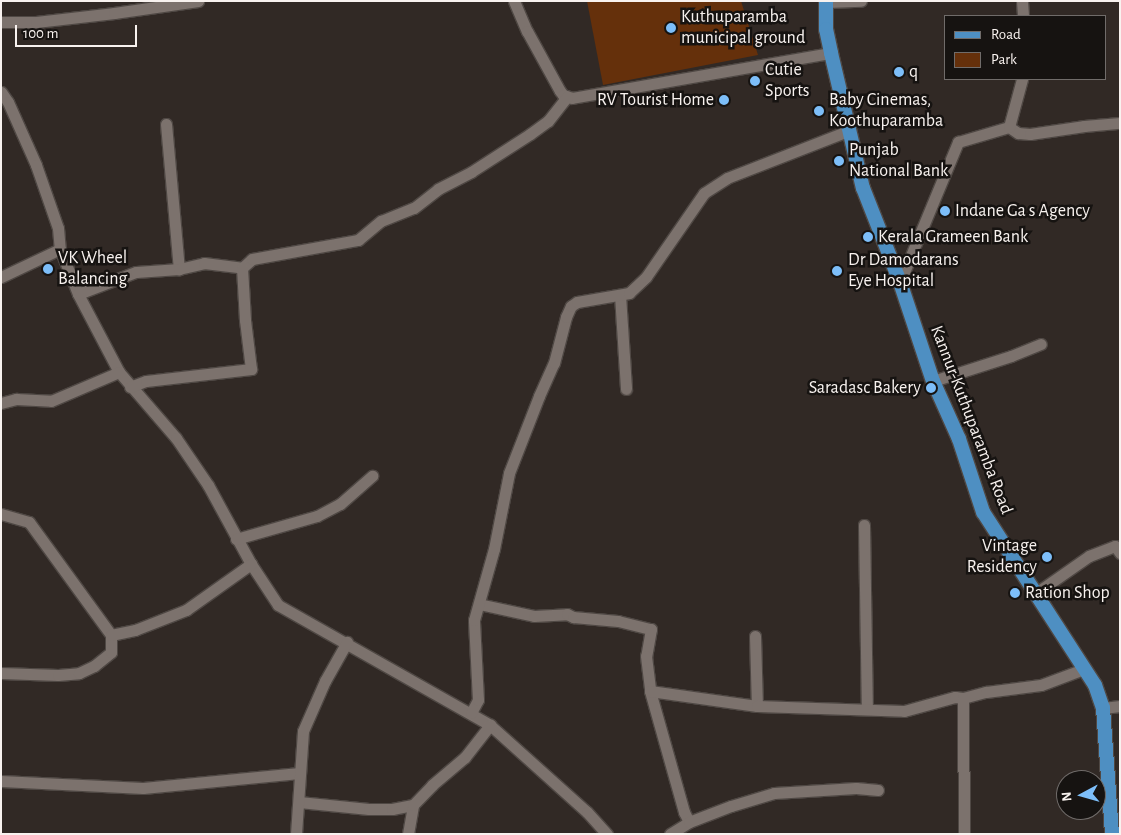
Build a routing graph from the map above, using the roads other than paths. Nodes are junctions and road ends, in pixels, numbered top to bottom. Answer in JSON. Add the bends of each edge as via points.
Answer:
{"nodes":[{"id":1,"x":198,"y":1,"type":"edge"},
{"id":2,"x":514,"y":1,"type":"edge"},
{"id":3,"x":861,"y":1,"type":"edge"},
{"id":4,"x":1022,"y":1,"type":"edge"},
{"id":5,"x":826,"y":2,"type":"edge"},
{"id":6,"x":1023,"y":15,"type":"edge"},
{"id":7,"x":1,"y":22,"type":"edge"},
{"id":8,"x":830,"y":53,"type":"junction"},
{"id":9,"x":1022,"y":80,"type":"edge"},
{"id":10,"x":1,"y":92,"type":"edge"},
{"id":11,"x":567,"y":98,"type":"junction"},
{"id":12,"x":1120,"y":123,"type":"edge"},
{"id":13,"x":166,"y":124,"type":"dead end"},
{"id":14,"x":1009,"y":127,"type":"junction"},
{"id":15,"x":850,"y":130,"type":"junction"},
{"id":16,"x":60,"y":249,"type":"junction"},
{"id":17,"x":242,"y":268,"type":"junction"},
{"id":18,"x":178,"y":269,"type":"junction"},
{"id":19,"x":1,"y":277,"type":"edge"},
{"id":20,"x":900,"y":282,"type":"junction"},
{"id":21,"x":78,"y":294,"type":"junction"},
{"id":22,"x":620,"y":296,"type":"junction"},
{"id":23,"x":1041,"y":344,"type":"dead end"},
{"id":24,"x":119,"y":372,"type":"junction"},
{"id":25,"x":933,"y":381,"type":"junction"},
{"id":26,"x":130,"y":387,"type":"junction"},
{"id":27,"x":626,"y":389,"type":"dead end"},
{"id":28,"x":1,"y":403,"type":"edge"},
{"id":29,"x":372,"y":476,"type":"dead end"},
{"id":30,"x":1,"y":514,"type":"edge"},
{"id":31,"x":864,"y":525,"type":"dead end"},
{"id":32,"x":236,"y":539,"type":"junction"},
{"id":33,"x":1120,"y":553,"type":"edge"},
{"id":34,"x":251,"y":564,"type":"junction"},
{"id":35,"x":1036,"y":593,"type":"junction"},
{"id":36,"x":478,"y":604,"type":"junction"},
{"id":37,"x":111,"y":635,"type":"junction"},
{"id":38,"x":755,"y":636,"type":"dead end"},
{"id":39,"x":347,"y":642,"type":"junction"},
{"id":40,"x":1084,"y":669,"type":"junction"},
{"id":41,"x":1,"y":672,"type":"edge"},
{"id":42,"x":650,"y":691,"type":"junction"},
{"id":43,"x":963,"y":698,"type":"junction"},
{"id":44,"x":757,"y":706,"type":"junction"},
{"id":45,"x":1120,"y":706,"type":"edge"},
{"id":46,"x":868,"y":708,"type":"junction"},
{"id":47,"x":1103,"y":708,"type":"junction"},
{"id":48,"x":471,"y":713,"type":"junction"},
{"id":49,"x":490,"y":725,"type":"junction"},
{"id":50,"x":299,"y":773,"type":"junction"},
{"id":51,"x":1,"y":781,"type":"edge"},
{"id":52,"x":878,"y":790,"type":"dead end"},
{"id":53,"x":299,"y":802,"type":"junction"},
{"id":54,"x":414,"y":805,"type":"junction"},
{"id":55,"x":689,"y":822,"type":"junction"},
{"id":56,"x":296,"y":834,"type":"edge"},
{"id":57,"x":408,"y":834,"type":"edge"},
{"id":58,"x":607,"y":834,"type":"edge"},
{"id":59,"x":670,"y":834,"type":"edge"},
{"id":60,"x":964,"y":834,"type":"edge"},
{"id":61,"x":1112,"y":834,"type":"edge"}],
"edges":[{"from":1,"to":7,"type":"street","via":[[95,16]]},
{"from":2,"to":11,"type":"street","via":[[532,40]]},
{"from":3,"to":5,"type":"street"},
{"from":4,"to":6,"type":"street"},
{"from":5,"to":8,"type":"main road","name":"Kannur-Kuthuparamba Road"},
{"from":8,"to":11,"type":"street"},
{"from":8,"to":15,"type":"main road","name":"Kannur-Kuthuparamba Road"},
{"from":9,"to":14,"type":"street"},
{"from":10,"to":16,"type":"street","via":[[36,165],[58,228]]},
{"from":11,"to":17,"type":"street","via":[[548,121],[530,134],[414,208],[381,221],[358,240],[252,259]]},
{"from":12,"to":14,"type":"street","via":[[1030,134],[1018,133]]},
{"from":13,"to":18,"type":"street"},
{"from":14,"to":20,"type":"street","via":[[958,142]]},
{"from":15,"to":20,"type":"main road","name":"Kannur-Kuthuparamba Road","via":[[864,188]]},
{"from":15,"to":22,"type":"street","via":[[727,178],[704,193],[646,277],[629,293]]},
{"from":16,"to":19,"type":"street"},
{"from":16,"to":21,"type":"street"},
{"from":17,"to":18,"type":"street","via":[[204,263]]},
{"from":17,"to":26,"type":"street","via":[[251,369],[146,382]]},
{"from":18,"to":21,"type":"street","via":[[136,272]]},
{"from":20,"to":25,"type":"main road","name":"Kannur-Kuthuparamba Road"},
{"from":21,"to":24,"type":"street"},
{"from":22,"to":27,"type":"street"},
{"from":22,"to":36,"type":"street","via":[[577,302],[566,317],[554,363],[509,473],[494,549]]},
{"from":23,"to":25,"type":"street"},
{"from":24,"to":26,"type":"street"},
{"from":24,"to":28,"type":"street","via":[[51,401],[16,399]]},
{"from":25,"to":35,"type":"main road","name":"Kannur-Kuthuparamba Road","via":[[958,438],[983,512]]},
{"from":26,"to":32,"type":"street","via":[[176,438],[208,485]]},
{"from":29,"to":32,"type":"street","via":[[340,504],[317,516]]},
{"from":30,"to":37,"type":"street","via":[[29,522]]},
{"from":31,"to":46,"type":"street"},
{"from":32,"to":34,"type":"street"},
{"from":33,"to":35,"type":"street","via":[[1115,546],[1089,556]]},
{"from":34,"to":37,"type":"street","via":[[186,610],[135,630]]},
{"from":34,"to":39,"type":"street","via":[[278,604]]},
{"from":35,"to":40,"type":"main road","name":"Kannur-Kuthuparamba Road"},
{"from":36,"to":42,"type":"street","via":[[534,616],[567,614],[651,629],[646,656]]},
{"from":36,"to":48,"type":"street","via":[[474,620],[478,700]]},
{"from":37,"to":41,"type":"street","via":[[108,655],[80,673],[35,676]]},
{"from":38,"to":44,"type":"street"},
{"from":39,"to":48,"type":"street"},
{"from":39,"to":50,"type":"street","via":[[303,731]]},
{"from":40,"to":43,"type":"street","via":[[1041,685]]},
{"from":40,"to":47,"type":"main road","name":"Kannur-Kuthuparamba Road"},
{"from":42,"to":44,"type":"street"},
{"from":42,"to":55,"type":"street"},
{"from":43,"to":46,"type":"street","via":[[904,711]]},
{"from":43,"to":60,"type":"street"},
{"from":44,"to":46,"type":"street"},
{"from":45,"to":47,"type":"street"},
{"from":47,"to":61,"type":"main road","name":"Kannur-Kuthuparamba Road"},
{"from":48,"to":49,"type":"street"},
{"from":49,"to":54,"type":"street","via":[[465,757]]},
{"from":49,"to":58,"type":"street"},
{"from":50,"to":51,"type":"street","via":[[143,788]]},
{"from":50,"to":53,"type":"street"},
{"from":52,"to":55,"type":"street","via":[[856,788],[774,793]]},
{"from":53,"to":54,"type":"street","via":[[369,809]]},
{"from":53,"to":56,"type":"street"},
{"from":54,"to":57,"type":"street"},
{"from":55,"to":59,"type":"street"}]}
